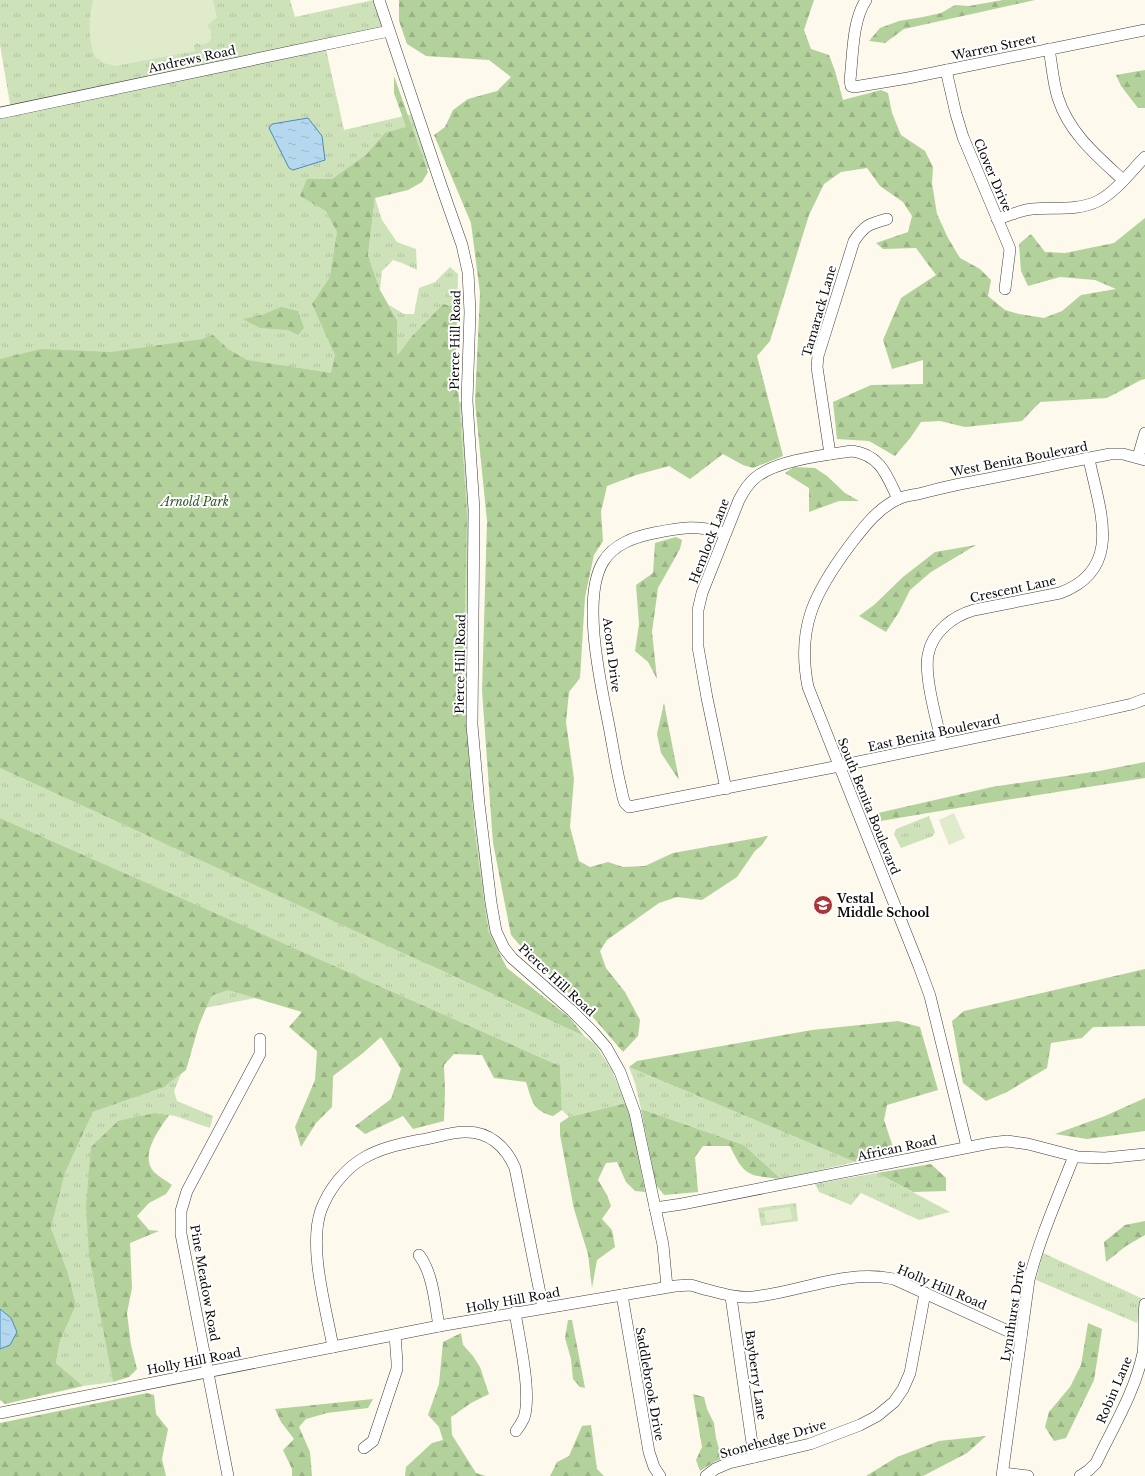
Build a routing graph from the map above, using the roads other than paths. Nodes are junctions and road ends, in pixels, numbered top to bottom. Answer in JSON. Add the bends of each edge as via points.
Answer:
{"nodes":[{"id":1,"x":379,"y":0,"type":"edge"},
{"id":2,"x":866,"y":0,"type":"edge"},
{"id":3,"x":1145,"y":30,"type":"edge"},
{"id":4,"x":389,"y":31,"type":"junction"},
{"id":5,"x":1049,"y":49,"type":"junction"},
{"id":6,"x":946,"y":70,"type":"junction"},
{"id":7,"x":0,"y":113,"type":"edge"},
{"id":8,"x":1145,"y":157,"type":"edge"},
{"id":9,"x":1123,"y":180,"type":"junction"},
{"id":10,"x":887,"y":220,"type":"dead end"},
{"id":11,"x":997,"y":220,"type":"junction"},
{"id":12,"x":1005,"y":289,"type":"dead end"},
{"id":13,"x":1145,"y":433,"type":"edge"},
{"id":14,"x":830,"y":454,"type":"junction"},
{"id":15,"x":1089,"y":458,"type":"junction"},
{"id":16,"x":1142,"y":458,"type":"edge"},
{"id":17,"x":898,"y":499,"type":"junction"},
{"id":18,"x":725,"y":533,"type":"junction"},
{"id":19,"x":1145,"y":699,"type":"edge"},
{"id":20,"x":942,"y":744,"type":"junction"},
{"id":21,"x":839,"y":766,"type":"junction"},
{"id":22,"x":726,"y":789,"type":"junction"},
{"id":23,"x":632,"y":807,"type":"joint"},
{"id":24,"x":260,"y":1039,"type":"dead end"},
{"id":25,"x":967,"y":1147,"type":"junction"},
{"id":26,"x":1145,"y":1154,"type":"edge"},
{"id":27,"x":1074,"y":1156,"type":"junction"},
{"id":28,"x":655,"y":1208,"type":"junction"},
{"id":29,"x":419,"y":1255,"type":"dead end"},
{"id":30,"x":667,"y":1287,"type":"junction"},
{"id":31,"x":925,"y":1292,"type":"junction"},
{"id":32,"x":622,"y":1295,"type":"junction"},
{"id":33,"x":731,"y":1297,"type":"junction"},
{"id":34,"x":1145,"y":1304,"type":"edge"},
{"id":35,"x":543,"y":1308,"type":"junction"},
{"id":36,"x":514,"y":1312,"type":"junction"},
{"id":37,"x":439,"y":1326,"type":"junction"},
{"id":38,"x":395,"y":1335,"type":"junction"},
{"id":39,"x":1021,"y":1337,"type":"junction"},
{"id":40,"x":333,"y":1347,"type":"junction"},
{"id":41,"x":208,"y":1371,"type":"junction"},
{"id":42,"x":0,"y":1413,"type":"edge"},
{"id":43,"x":516,"y":1431,"type":"dead end"},
{"id":44,"x":364,"y":1448,"type":"dead end"},
{"id":45,"x":754,"y":1457,"type":"junction"},
{"id":46,"x":1003,"y":1474,"type":"edge"},
{"id":47,"x":228,"y":1476,"type":"edge"},
{"id":48,"x":660,"y":1476,"type":"edge"},
{"id":49,"x":706,"y":1476,"type":"edge"},
{"id":50,"x":1028,"y":1476,"type":"edge"},
{"id":51,"x":1080,"y":1476,"type":"edge"}],
"edges":[{"from":1,"to":4,"type":"street","name":"Pierce Hill Road"},
{"from":2,"to":6,"type":"street","name":"Warren Street","via":[[857,21],[851,86]]},
{"from":3,"to":5,"type":"street","name":"Warren Street"},
{"from":4,"to":7,"type":"street","name":"Andrews Road"},
{"from":4,"to":28,"type":"street","name":"Pierce Hill Road","via":[[462,245],[468,272],[470,312],[467,401],[474,510],[472,725],[480,811],[496,931],[512,958],[572,1011],[606,1047],[620,1072],[635,1113]]},
{"from":5,"to":6,"type":"street","name":"Warren Street"},
{"from":5,"to":9,"type":"street","via":[[1058,98],[1066,118],[1078,136]]},
{"from":6,"to":11,"type":"street","name":"Clover Drive","via":[[963,137]]},
{"from":8,"to":9,"type":"street"},
{"from":9,"to":11,"type":"street","via":[[1100,200],[1086,206],[1032,209]]},
{"from":10,"to":14,"type":"street","name":"Tamarack Lane","via":[[869,224],[854,241],[818,356],[817,367]]},
{"from":11,"to":12,"type":"street","name":"Clover Drive","via":[[1010,249]]},
{"from":13,"to":16,"type":"street"},
{"from":14,"to":17,"type":"street","name":"Hemlock Lane","via":[[852,451],[870,456],[886,474]]},
{"from":14,"to":18,"type":"street","name":"Hemlock Lane","via":[[788,462],[764,471],[754,478],[739,500]]},
{"from":15,"to":16,"type":"street","name":"West Benita Boulevard","via":[[1123,454]]},
{"from":15,"to":17,"type":"street","name":"West Benita Boulevard"},
{"from":15,"to":20,"type":"street","name":"Crescent Lane","via":[[1103,536],[1097,564],[1088,576],[1073,588],[961,614],[937,635],[928,655],[928,672]]},
{"from":17,"to":21,"type":"street","name":"South Benita Boulevard","via":[[882,508],[866,524],[838,561],[821,587],[806,630],[804,667],[808,687]]},
{"from":18,"to":22,"type":"street","name":"Hemlock Lane","via":[[702,593],[698,610],[698,646],[706,698]]},
{"from":18,"to":23,"type":"street","name":"Acorn Drive","via":[[694,527],[637,537],[614,550],[599,570],[593,615],[597,662],[620,784],[625,804]]},
{"from":19,"to":20,"type":"street","name":"East Benita Boulevard","via":[[1132,704]]},
{"from":20,"to":21,"type":"street","name":"East Benita Boulevard"},
{"from":21,"to":22,"type":"street","name":"East Benita Boulevard"},
{"from":21,"to":25,"type":"street","name":"South Benita Boulevard","via":[[930,996]]},
{"from":22,"to":23,"type":"street","name":"East Benita Boulevard"},
{"from":24,"to":41,"type":"street","name":"Pine Meadow Road","via":[[260,1054],[186,1192],[181,1211],[181,1234]]},
{"from":25,"to":27,"type":"street","name":"African Road","via":[[1007,1141]]},
{"from":25,"to":28,"type":"street","name":"African Road"},
{"from":26,"to":27,"type":"street","name":"African Road","via":[[1105,1158]]},
{"from":27,"to":39,"type":"street","name":"Lynnhurst Drive","via":[[1034,1261]]},
{"from":28,"to":30,"type":"street","name":"Pierce Hill Road","via":[[663,1245]]},
{"from":29,"to":37,"type":"street","via":[[428,1270]]},
{"from":30,"to":32,"type":"street","name":"Holly Hill Road"},
{"from":30,"to":33,"type":"street","name":"Holly Hill Road","via":[[691,1285]]},
{"from":31,"to":33,"type":"street","name":"Holly Hill Road","via":[[894,1279],[862,1276],[778,1293]]},
{"from":31,"to":39,"type":"street","name":"Holly Hill Road"},
{"from":31,"to":45,"type":"street","name":"Stonehedge Drive","via":[[910,1373],[904,1389],[894,1402],[877,1416],[860,1425],[810,1444]]},
{"from":32,"to":35,"type":"street","name":"Holly Hill Road"},
{"from":32,"to":48,"type":"street","name":"Saddlebrook Drive","via":[[649,1452]]},
{"from":33,"to":45,"type":"street","name":"Bayberry Lane"},
{"from":34,"to":51,"type":"street","name":"Robin Lane","via":[[1143,1351],[1139,1368],[1096,1463]]},
{"from":35,"to":36,"type":"street","name":"Holly Hill Road"},
{"from":35,"to":40,"type":"street","via":[[512,1161],[496,1141],[484,1135],[463,1132],[382,1149],[350,1168],[330,1191],[317,1224],[316,1251]]},
{"from":36,"to":37,"type":"street","name":"Holly Hill Road"},
{"from":36,"to":43,"type":"street","via":[[527,1401],[524,1418]]},
{"from":37,"to":38,"type":"street","name":"Holly Hill Road"},
{"from":38,"to":40,"type":"street","name":"Holly Hill Road"},
{"from":38,"to":44,"type":"street","via":[[397,1369],[373,1441]]},
{"from":39,"to":46,"type":"street","name":"Lynnhurst Drive"},
{"from":40,"to":41,"type":"street","name":"Holly Hill Road"},
{"from":41,"to":42,"type":"street","name":"Holly Hill Road"},
{"from":41,"to":47,"type":"street","name":"Pine Meadow Road"},
{"from":45,"to":49,"type":"street","name":"Stonehedge Drive","via":[[729,1463]]},
{"from":46,"to":50,"type":"street"}]}
